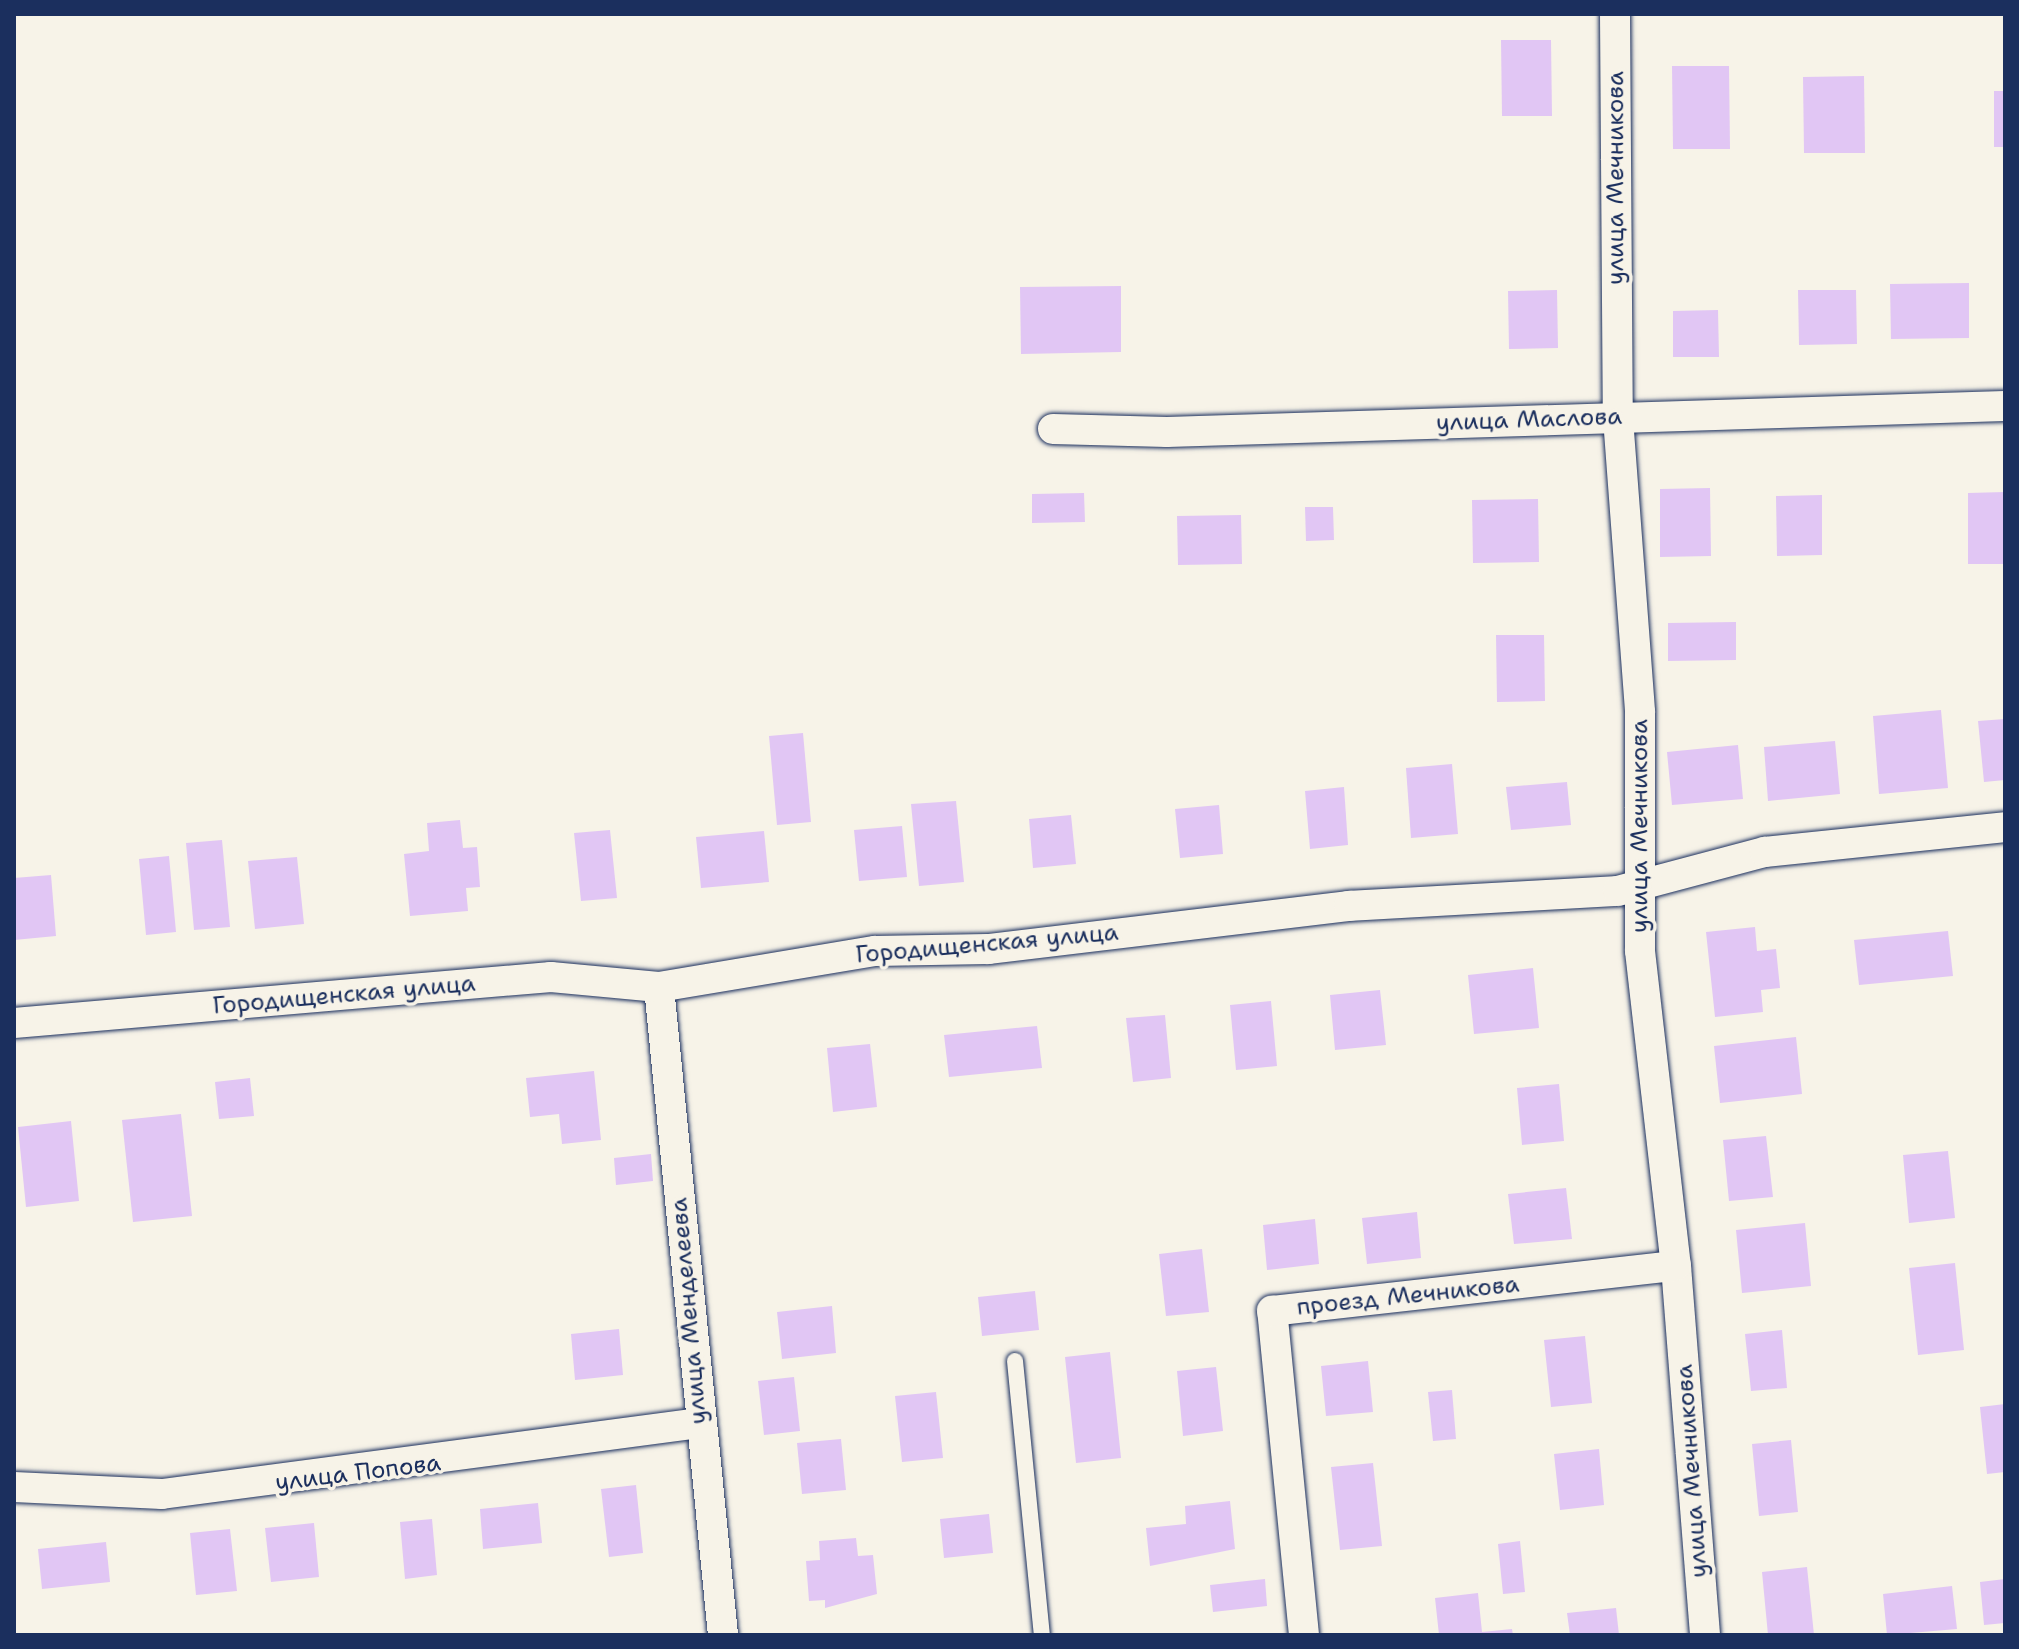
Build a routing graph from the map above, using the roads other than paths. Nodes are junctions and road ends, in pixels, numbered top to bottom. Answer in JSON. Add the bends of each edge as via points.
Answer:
{"nodes":[{"id":1,"x":1615,"y":14,"type":"edge"},
{"id":2,"x":2005,"y":406,"type":"edge"},
{"id":3,"x":1618,"y":418,"type":"junction"},
{"id":4,"x":1053,"y":429,"type":"dead end"},
{"id":5,"x":2005,"y":827,"type":"edge"},
{"id":6,"x":1641,"y":884,"type":"junction"},
{"id":7,"x":659,"y":987,"type":"junction"},
{"id":8,"x":14,"y":1023,"type":"edge"},
{"id":9,"x":1676,"y":1266,"type":"junction"},
{"id":10,"x":1015,"y":1361,"type":"dead end"},
{"id":11,"x":700,"y":1423,"type":"junction"},
{"id":12,"x":14,"y":1487,"type":"edge"},
{"id":13,"x":723,"y":1635,"type":"edge"},
{"id":14,"x":1042,"y":1635,"type":"edge"},
{"id":15,"x":1304,"y":1635,"type":"edge"},
{"id":16,"x":1705,"y":1635,"type":"edge"}],
"edges":[{"from":1,"to":3,"type":"street","name":"улица Мечникова"},
{"from":2,"to":3,"type":"street","name":"улица Маслова"},
{"from":3,"to":4,"type":"street","name":"улица Маслова","via":[[1167,432]]},
{"from":3,"to":6,"type":"street","name":"улица Мечникова","via":[[1640,712]]},
{"from":5,"to":6,"type":"street","name":"Городищенская улица","via":[[1765,852]]},
{"from":6,"to":7,"type":"street","name":"Городищенская улица","via":[[1527,899],[1349,906],[988,949],[875,951]]},
{"from":6,"to":9,"type":"street","name":"улица Мечникова","via":[[1640,951]]},
{"from":7,"to":8,"type":"street","name":"Городищенская улица","via":[[551,977]]},
{"from":7,"to":11,"type":"street","name":"улица Менделеева"},
{"from":9,"to":15,"type":"street","name":"проезд Мечникова","via":[[1272,1311]]},
{"from":9,"to":16,"type":"street","name":"улица Мечникова"},
{"from":10,"to":14,"type":"lane"},
{"from":11,"to":12,"type":"street","name":"улица Попова","via":[[162,1494]]},
{"from":11,"to":13,"type":"street","name":"улица Менделеева"}]}
